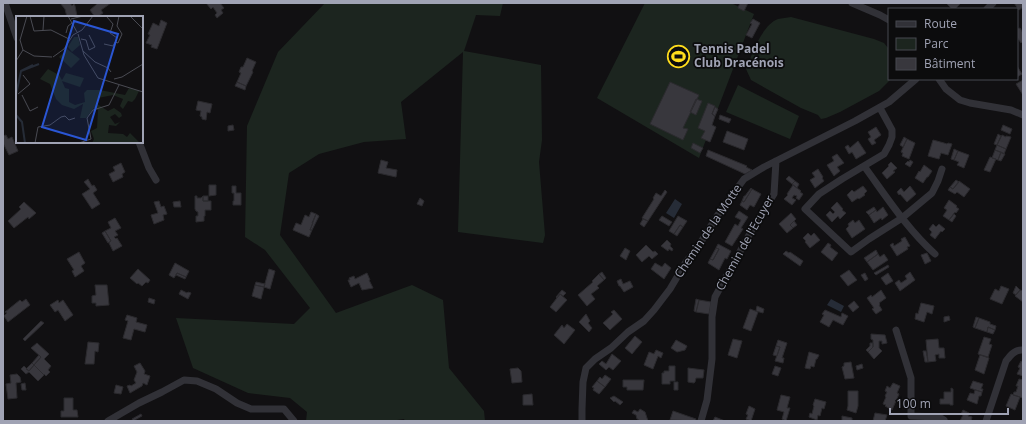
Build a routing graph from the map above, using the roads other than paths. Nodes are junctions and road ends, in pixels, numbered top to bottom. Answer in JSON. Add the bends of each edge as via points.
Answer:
{"nodes":[{"id":1,"x":5,"y":3,"type":"edge"},
{"id":2,"x":852,"y":3,"type":"edge"},
{"id":3,"x":888,"y":19,"type":"edge"},
{"id":4,"x":16,"y":35,"type":"edge"},
{"id":5,"x":915,"y":80,"type":"edge"},
{"id":6,"x":940,"y":80,"type":"edge"},
{"id":7,"x":880,"y":108,"type":"junction"},
{"id":8,"x":1023,"y":115,"type":"edge"},
{"id":9,"x":138,"y":143,"type":"edge"},
{"id":10,"x":776,"y":160,"type":"junction"},
{"id":11,"x":864,"y":166,"type":"junction"},
{"id":12,"x":942,"y":169,"type":"dead end"},
{"id":13,"x":156,"y":180,"type":"dead end"},
{"id":14,"x":902,"y":218,"type":"junction"},
{"id":15,"x":935,"y":254,"type":"dead end"},
{"id":16,"x":896,"y":330,"type":"dead end"},
{"id":17,"x":1023,"y":350,"type":"edge"},
{"id":18,"x":108,"y":421,"type":"edge"},
{"id":19,"x":294,"y":421,"type":"edge"},
{"id":20,"x":582,"y":421,"type":"edge"},
{"id":21,"x":701,"y":421,"type":"edge"},
{"id":22,"x":943,"y":421,"type":"edge"},
{"id":23,"x":986,"y":421,"type":"edge"}],
"edges":[{"from":1,"to":4,"type":"street"},
{"from":2,"to":3,"type":"street"},
{"from":5,"to":7,"type":"street","name":"Chemin de la Motte"},
{"from":6,"to":8,"type":"street","via":[[960,100],[1011,110]]},
{"from":7,"to":10,"type":"street","name":"Chemin de la Motte"},
{"from":7,"to":11,"type":"street","via":[[892,130],[892,137],[884,154]]},
{"from":9,"to":13,"type":"street"},
{"from":10,"to":20,"type":"street","name":"Chemin de la Motte","via":[[744,179],[716,216],[670,289],[644,321],[586,368]]},
{"from":10,"to":21,"type":"street","name":"Chemin de l'Ecuyer","via":[[774,194],[715,297],[712,317],[712,359],[707,400]]},
{"from":11,"to":14,"type":"street"},
{"from":11,"to":14,"type":"street","via":[[818,194],[805,209],[851,252]]},
{"from":12,"to":14,"type":"street","via":[[932,193]]},
{"from":14,"to":15,"type":"street"},
{"from":16,"to":22,"type":"street","via":[[911,378],[911,416],[939,417]]},
{"from":17,"to":23,"type":"street","via":[[1012,353],[1006,361]]},
{"from":18,"to":19,"type":"street","via":[[184,380],[197,381],[251,409],[284,409]]}]}
